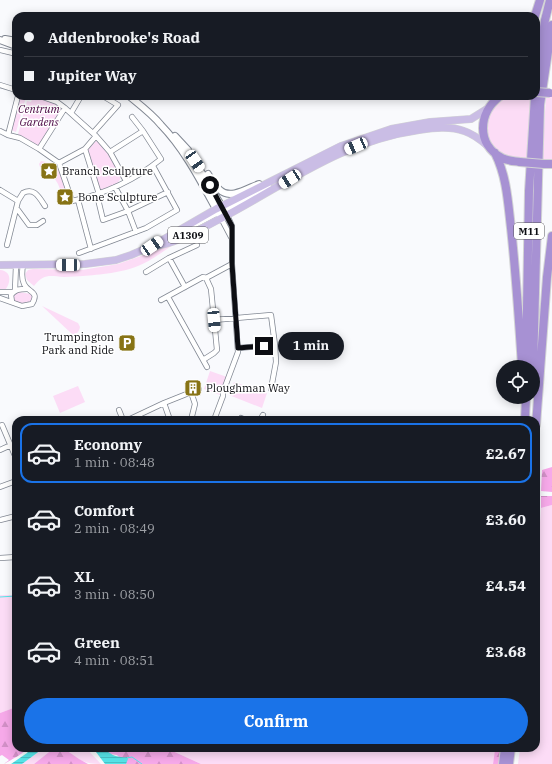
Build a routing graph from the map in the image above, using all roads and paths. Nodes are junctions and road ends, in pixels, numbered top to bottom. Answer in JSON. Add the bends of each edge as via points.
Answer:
{"nodes":[{"id":1,"x":540,"y":0,"type":"edge"},
{"id":2,"x":550,"y":0,"type":"edge"},
{"id":3,"x":536,"y":12,"type":"edge"},
{"id":4,"x":552,"y":25,"type":"edge"},
{"id":5,"x":0,"y":38,"type":"edge"},
{"id":6,"x":12,"y":41,"type":"edge"},
{"id":7,"x":12,"y":44,"type":"edge"},
{"id":8,"x":0,"y":50,"type":"edge"},
{"id":9,"x":12,"y":53,"type":"edge"},
{"id":10,"x":540,"y":55,"type":"edge"},
{"id":11,"x":0,"y":85,"type":"edge"},
{"id":12,"x":12,"y":89,"type":"edge"},
{"id":13,"x":540,"y":92,"type":"edge"},
{"id":14,"x":551,"y":93,"type":"edge"},
{"id":15,"x":17,"y":100,"type":"edge"},
{"id":16,"x":51,"y":100,"type":"edge"},
{"id":17,"x":79,"y":100,"type":"edge"},
{"id":18,"x":110,"y":100,"type":"edge"},
{"id":19,"x":133,"y":100,"type":"edge"},
{"id":20,"x":494,"y":100,"type":"edge"},
{"id":21,"x":535,"y":100,"type":"edge"},
{"id":22,"x":64,"y":108,"type":"junction"},
{"id":23,"x":487,"y":109,"type":"junction"},
{"id":24,"x":71,"y":113,"type":"junction"},
{"id":25,"x":132,"y":117,"type":"dead end"},
{"id":26,"x":161,"y":125,"type":"junction"},
{"id":27,"x":0,"y":131,"type":"edge"},
{"id":28,"x":144,"y":131,"type":"junction"},
{"id":29,"x":95,"y":134,"type":"junction"},
{"id":30,"x":8,"y":135,"type":"junction"},
{"id":31,"x":39,"y":149,"type":"junction"},
{"id":32,"x":85,"y":149,"type":"junction"},
{"id":33,"x":188,"y":150,"type":"junction"},
{"id":34,"x":492,"y":150,"type":"junction"},
{"id":35,"x":110,"y":152,"type":"junction"},
{"id":36,"x":60,"y":163,"type":"junction"},
{"id":37,"x":548,"y":164,"type":"edge"},
{"id":38,"x":153,"y":166,"type":"junction"},
{"id":39,"x":276,"y":177,"type":"junction"},
{"id":40,"x":126,"y":181,"type":"junction"},
{"id":41,"x":115,"y":187,"type":"junction"},
{"id":42,"x":0,"y":190,"type":"edge"},
{"id":43,"x":168,"y":192,"type":"junction"},
{"id":44,"x":98,"y":195,"type":"junction"},
{"id":45,"x":78,"y":200,"type":"junction"},
{"id":46,"x":18,"y":201,"type":"junction"},
{"id":47,"x":45,"y":206,"type":"dead end"},
{"id":48,"x":16,"y":209,"type":"junction"},
{"id":49,"x":128,"y":211,"type":"junction"},
{"id":50,"x":223,"y":213,"type":"junction"},
{"id":51,"x":43,"y":222,"type":"dead end"},
{"id":52,"x":136,"y":232,"type":"junction"},
{"id":53,"x":552,"y":236,"type":"edge"},
{"id":54,"x":232,"y":239,"type":"junction"},
{"id":55,"x":7,"y":245,"type":"dead end"},
{"id":56,"x":197,"y":245,"type":"dead end"},
{"id":57,"x":152,"y":246,"type":"junction"},
{"id":58,"x":91,"y":249,"type":"junction"},
{"id":59,"x":79,"y":253,"type":"dead end"},
{"id":60,"x":169,"y":258,"type":"junction"},
{"id":61,"x":232,"y":264,"type":"junction"},
{"id":62,"x":0,"y":265,"type":"edge"},
{"id":63,"x":19,"y":265,"type":"junction"},
{"id":64,"x":146,"y":272,"type":"dead end"},
{"id":65,"x":206,"y":278,"type":"junction"},
{"id":66,"x":185,"y":287,"type":"junction"},
{"id":67,"x":27,"y":289,"type":"junction"},
{"id":68,"x":14,"y":291,"type":"junction"},
{"id":69,"x":0,"y":292,"type":"edge"},
{"id":70,"x":168,"y":297,"type":"junction"},
{"id":71,"x":0,"y":298,"type":"edge"},
{"id":72,"x":161,"y":300,"type":"dead end"},
{"id":73,"x":12,"y":302,"type":"junction"},
{"id":74,"x":236,"y":318,"type":"junction"},
{"id":75,"x":214,"y":320,"type":"junction"},
{"id":76,"x":275,"y":345,"type":"junction"},
{"id":77,"x":238,"y":348,"type":"junction"},
{"id":78,"x":203,"y":360,"type":"junction"},
{"id":79,"x":522,"y":360,"type":"edge"},
{"id":80,"x":526,"y":360,"type":"edge"},
{"id":81,"x":533,"y":360,"type":"edge"},
{"id":82,"x":207,"y":366,"type":"dead end"},
{"id":83,"x":199,"y":389,"type":"dead end"},
{"id":84,"x":272,"y":389,"type":"dead end"},
{"id":85,"x":191,"y":392,"type":"junction"},
{"id":86,"x":164,"y":403,"type":"junction"},
{"id":87,"x":525,"y":404,"type":"edge"},
{"id":88,"x":533,"y":404,"type":"edge"},
{"id":89,"x":119,"y":410,"type":"dead end"},
{"id":90,"x":121,"y":416,"type":"edge"},
{"id":91,"x":137,"y":416,"type":"edge"},
{"id":92,"x":169,"y":416,"type":"edge"},
{"id":93,"x":192,"y":416,"type":"edge"},
{"id":94,"x":215,"y":416,"type":"edge"},
{"id":95,"x":525,"y":416,"type":"edge"},
{"id":96,"x":532,"y":416,"type":"edge"},
{"id":97,"x":537,"y":416,"type":"edge"},
{"id":98,"x":2,"y":425,"type":"dead end"},
{"id":99,"x":11,"y":445,"type":"joint"},
{"id":100,"x":0,"y":450,"type":"edge"},
{"id":101,"x":12,"y":482,"type":"edge"},
{"id":102,"x":0,"y":486,"type":"edge"},
{"id":103,"x":12,"y":517,"type":"edge"},
{"id":104,"x":0,"y":520,"type":"edge"},
{"id":105,"x":12,"y":557,"type":"edge"},
{"id":106,"x":0,"y":558,"type":"edge"},
{"id":107,"x":504,"y":752,"type":"edge"},
{"id":108,"x":510,"y":752,"type":"edge"},
{"id":109,"x":503,"y":764,"type":"edge"},
{"id":110,"x":509,"y":764,"type":"edge"}],
"edges":[{"from":1,"to":3,"type":"highway"},
{"from":2,"to":10,"type":"highway"},
{"from":4,"to":81,"type":"highway","number":"M11","via":[[540,105]]},
{"from":5,"to":6,"type":"street"},
{"from":5,"to":7,"type":"street"},
{"from":8,"to":9,"type":"street"},
{"from":11,"to":12,"type":"street"},
{"from":13,"to":14,"type":"highway","bridge":true},
{"from":15,"to":30,"type":"street"},
{"from":16,"to":22,"type":"street"},
{"from":17,"to":24,"type":"street"},
{"from":18,"to":29,"type":"street","via":[[118,105]]},
{"from":19,"to":26,"type":"street"},
{"from":20,"to":23,"type":"highway"},
{"from":21,"to":80,"type":"highway","number":"M11","via":[[529,191]]},
{"from":22,"to":24,"type":"street"},
{"from":22,"to":31,"type":"street"},
{"from":23,"to":34,"type":"highway","via":[[483,129]]},
{"from":23,"to":39,"type":"main road","number":"A1309","via":[[471,119],[423,123],[378,132],[341,146]]},
{"from":24,"to":29,"type":"street"},
{"from":25,"to":28,"type":"street"},
{"from":26,"to":33,"type":"street"},
{"from":26,"to":50,"type":"street","via":[[186,157]]},
{"from":27,"to":30,"type":"street"},
{"from":28,"to":35,"type":"street"},
{"from":28,"to":38,"type":"street","via":[[161,159]]},
{"from":29,"to":32,"type":"street"},
{"from":29,"to":35,"type":"street"},
{"from":30,"to":31,"type":"street","via":[[20,138]]},
{"from":31,"to":36,"type":"street"},
{"from":32,"to":36,"type":"street"},
{"from":32,"to":44,"type":"street"},
{"from":33,"to":39,"type":"street","via":[[218,188],[226,194],[236,193]]},
{"from":33,"to":50,"type":"street","via":[[203,172]]},
{"from":34,"to":37,"type":"highway","bridge":true,"via":[[507,160]]},
{"from":34,"to":50,"type":"main road","number":"A1309","via":[[474,136],[454,128],[405,132],[368,142],[338,154]]},
{"from":34,"to":79,"type":"highway","number":"M11","via":[[503,171],[516,278]]},
{"from":35,"to":40,"type":"street"},
{"from":36,"to":45,"type":"street","via":[[72,201]]},
{"from":38,"to":40,"type":"street"},
{"from":38,"to":43,"type":"street"},
{"from":39,"to":50,"type":"main road","number":"A1309"},
{"from":40,"to":41,"type":"street"},
{"from":41,"to":44,"type":"street"},
{"from":41,"to":49,"type":"street"},
{"from":42,"to":46,"type":"street"},
{"from":43,"to":49,"type":"street"},
{"from":43,"to":52,"type":"street","via":[[177,210],[159,222]]},
{"from":44,"to":45,"type":"street"},
{"from":44,"to":49,"type":"street","via":[[103,220]]},
{"from":45,"to":58,"type":"street"},
{"from":46,"to":47,"type":"street","via":[[22,193],[29,190],[38,195]]},
{"from":46,"to":48,"type":"street"},
{"from":48,"to":51,"type":"street","via":[[29,225]]},
{"from":48,"to":55,"type":"street"},
{"from":49,"to":52,"type":"street"},
{"from":50,"to":54,"type":"street"},
{"from":50,"to":54,"type":"street","via":[[232,226]]},
{"from":50,"to":57,"type":"main road","number":"A1309"},
{"from":50,"to":57,"type":"main road","number":"A1309","via":[[169,243]]},
{"from":52,"to":58,"type":"street"},
{"from":53,"to":97,"type":"highway","number":"M11"},
{"from":54,"to":61,"type":"street"},
{"from":56,"to":60,"type":"street"},
{"from":57,"to":63,"type":"main road","number":"A1309","via":[[103,262]]},
{"from":58,"to":59,"type":"street"},
{"from":60,"to":64,"type":"street"},
{"from":60,"to":66,"type":"street"},
{"from":61,"to":65,"type":"street"},
{"from":61,"to":74,"type":"street"},
{"from":62,"to":63,"type":"main road","number":"A1309"},
{"from":63,"to":67,"type":"street"},
{"from":63,"to":68,"type":"street"},
{"from":65,"to":66,"type":"street","via":[[203,277]]},
{"from":65,"to":75,"type":"street","via":[[211,289]]},
{"from":66,"to":70,"type":"street"},
{"from":67,"to":68,"type":"street"},
{"from":67,"to":73,"type":"street","via":[[35,296],[32,304],[22,306]]},
{"from":68,"to":69,"type":"street"},
{"from":68,"to":73,"type":"street","via":[[11,295]]},
{"from":70,"to":72,"type":"street"},
{"from":70,"to":78,"type":"street"},
{"from":71,"to":73,"type":"street"},
{"from":74,"to":75,"type":"street"},
{"from":74,"to":76,"type":"street","via":[[271,315]]},
{"from":74,"to":77,"type":"street"},
{"from":75,"to":78,"type":"street","via":[[217,350]]},
{"from":76,"to":77,"type":"street"},
{"from":76,"to":84,"type":"street","via":[[276,362]]},
{"from":77,"to":94,"type":"street","via":[[238,356]]},
{"from":78,"to":82,"type":"street"},
{"from":83,"to":85,"type":"street"},
{"from":85,"to":86,"type":"street"},
{"from":85,"to":93,"type":"street","via":[[195,404]]},
{"from":86,"to":91,"type":"street"},
{"from":86,"to":92,"type":"street"},
{"from":87,"to":95,"type":"highway"},
{"from":88,"to":96,"type":"highway"},
{"from":89,"to":90,"type":"street"},
{"from":98,"to":99,"type":"street"},
{"from":99,"to":100,"type":"street"},
{"from":101,"to":102,"type":"street"},
{"from":103,"to":104,"type":"street"},
{"from":105,"to":106,"type":"street"},
{"from":107,"to":109,"type":"highway"},
{"from":108,"to":110,"type":"highway"}]}
